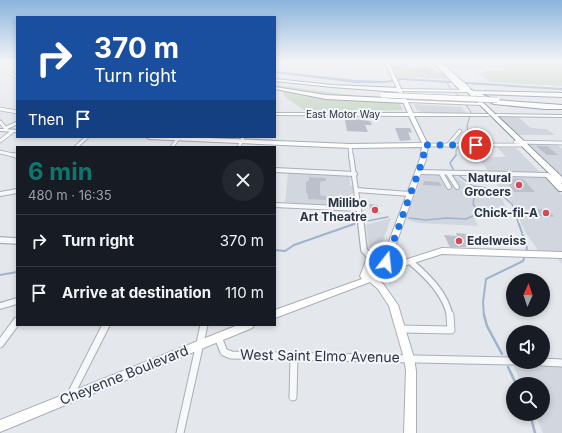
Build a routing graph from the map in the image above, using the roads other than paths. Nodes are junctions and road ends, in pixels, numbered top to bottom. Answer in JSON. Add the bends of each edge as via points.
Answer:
{"nodes":[{"id":1,"x":276,"y":82,"type":"edge"},
{"id":2,"x":278,"y":82,"type":"edge"},
{"id":3,"x":397,"y":82,"type":"edge"},
{"id":4,"x":456,"y":82,"type":"edge"},
{"id":5,"x":458,"y":82,"type":"edge"},
{"id":6,"x":458,"y":85,"type":"joint"},
{"id":7,"x":276,"y":88,"type":"edge"},
{"id":8,"x":400,"y":88,"type":"junction"},
{"id":9,"x":466,"y":90,"type":"junction"},
{"id":10,"x":513,"y":93,"type":"junction"},
{"id":11,"x":562,"y":95,"type":"edge"},
{"id":12,"x":482,"y":96,"type":"junction"},
{"id":13,"x":406,"y":101,"type":"junction"},
{"id":14,"x":562,"y":102,"type":"edge"},
{"id":15,"x":482,"y":105,"type":"junction"},
{"id":16,"x":549,"y":107,"type":"junction"},
{"id":17,"x":562,"y":107,"type":"edge"},
{"id":18,"x":0,"y":109,"type":"edge"},
{"id":19,"x":16,"y":112,"type":"edge"},
{"id":20,"x":276,"y":114,"type":"edge"},
{"id":21,"x":412,"y":114,"type":"junction"},
{"id":22,"x":491,"y":115,"type":"junction"},
{"id":23,"x":562,"y":116,"type":"edge"},
{"id":24,"x":0,"y":122,"type":"edge"},
{"id":25,"x":16,"y":123,"type":"edge"},
{"id":26,"x":4,"y":129,"type":"edge"},
{"id":27,"x":15,"y":131,"type":"edge"},
{"id":28,"x":460,"y":131,"type":"dead end"},
{"id":29,"x":558,"y":137,"type":"dead end"},
{"id":30,"x":87,"y":138,"type":"edge"},
{"id":31,"x":178,"y":138,"type":"edge"},
{"id":32,"x":242,"y":139,"type":"edge"},
{"id":33,"x":0,"y":140,"type":"edge"},
{"id":34,"x":562,"y":142,"type":"edge"},
{"id":35,"x":520,"y":144,"type":"junction"},
{"id":36,"x":448,"y":145,"type":"junction"},
{"id":37,"x":77,"y":146,"type":"edge"},
{"id":38,"x":350,"y":146,"type":"junction"},
{"id":39,"x":425,"y":148,"type":"junction"},
{"id":40,"x":0,"y":152,"type":"edge"},
{"id":41,"x":16,"y":156,"type":"edge"},
{"id":42,"x":276,"y":170,"type":"edge"},
{"id":43,"x":418,"y":172,"type":"junction"},
{"id":44,"x":441,"y":173,"type":"junction"},
{"id":45,"x":450,"y":173,"type":"junction"},
{"id":46,"x":355,"y":174,"type":"junction"},
{"id":47,"x":551,"y":174,"type":"junction"},
{"id":48,"x":562,"y":182,"type":"edge"},
{"id":49,"x":449,"y":187,"type":"dead end"},
{"id":50,"x":457,"y":187,"type":"dead end"},
{"id":51,"x":562,"y":189,"type":"edge"},
{"id":52,"x":356,"y":190,"type":"junction"},
{"id":53,"x":16,"y":191,"type":"edge"},
{"id":54,"x":0,"y":194,"type":"edge"},
{"id":55,"x":410,"y":194,"type":"junction"},
{"id":56,"x":276,"y":205,"type":"edge"},
{"id":57,"x":358,"y":210,"type":"junction"},
{"id":58,"x":0,"y":240,"type":"edge"},
{"id":59,"x":16,"y":241,"type":"edge"},
{"id":60,"x":391,"y":245,"type":"junction"},
{"id":61,"x":562,"y":255,"type":"edge"},
{"id":62,"x":372,"y":256,"type":"junction"},
{"id":63,"x":410,"y":262,"type":"junction"},
{"id":64,"x":386,"y":264,"type":"junction"},
{"id":65,"x":374,"y":279,"type":"junction"},
{"id":66,"x":16,"y":301,"type":"edge"},
{"id":67,"x":0,"y":306,"type":"edge"},
{"id":68,"x":276,"y":314,"type":"edge"},
{"id":69,"x":16,"y":323,"type":"edge"},
{"id":70,"x":105,"y":326,"type":"edge"},
{"id":71,"x":204,"y":326,"type":"edge"},
{"id":72,"x":246,"y":326,"type":"edge"},
{"id":73,"x":401,"y":329,"type":"junction"},
{"id":74,"x":218,"y":337,"type":"junction"},
{"id":75,"x":0,"y":344,"type":"edge"},
{"id":76,"x":199,"y":345,"type":"junction"},
{"id":77,"x":294,"y":356,"type":"junction"},
{"id":78,"x":409,"y":358,"type":"junction"},
{"id":79,"x":506,"y":361,"type":"edge"},
{"id":80,"x":550,"y":362,"type":"edge"},
{"id":81,"x":562,"y":363,"type":"edge"},
{"id":82,"x":293,"y":397,"type":"dead end"},
{"id":83,"x":69,"y":398,"type":"junction"},
{"id":84,"x":0,"y":426,"type":"edge"},
{"id":85,"x":180,"y":433,"type":"edge"},
{"id":86,"x":410,"y":433,"type":"edge"}],
"edges":[{"from":1,"to":14,"type":"highway","bridge":true,"via":[[343,93]]},
{"from":2,"to":8,"type":"highway"},
{"from":3,"to":8,"type":"main road"},
{"from":4,"to":6,"type":"main road"},
{"from":5,"to":9,"type":"main road"},
{"from":6,"to":9,"type":"highway"},
{"from":7,"to":13,"type":"highway","via":[[326,97]]},
{"from":8,"to":9,"type":"main road"},
{"from":8,"to":13,"type":"main road"},
{"from":9,"to":10,"type":"highway"},
{"from":9,"to":12,"type":"highway"},
{"from":9,"to":15,"type":"highway"},
{"from":10,"to":11,"type":"highway"},
{"from":10,"to":12,"type":"highway","via":[[482,93]]},
{"from":12,"to":16,"type":"highway","via":[[497,103]]},
{"from":13,"to":15,"type":"main road"},
{"from":13,"to":21,"type":"main road"},
{"from":15,"to":16,"type":"highway"},
{"from":15,"to":22,"type":"highway","via":[[482,108]]},
{"from":16,"to":17,"type":"highway"},
{"from":18,"to":19,"type":"street"},
{"from":20,"to":21,"type":"main road","name":"East Motor Way"},
{"from":21,"to":22,"type":"main road","name":"East Motor Way"},
{"from":21,"to":39,"type":"main road"},
{"from":22,"to":23,"type":"main road","name":"East Motor Way"},
{"from":22,"to":35,"type":"highway"},
{"from":24,"to":26,"type":"street"},
{"from":25,"to":26,"type":"street"},
{"from":26,"to":27,"type":"main road"},
{"from":27,"to":33,"type":"street"},
{"from":28,"to":36,"type":"street"},
{"from":29,"to":34,"type":"street"},
{"from":30,"to":37,"type":"street"},
{"from":31,"to":32,"type":"main road"},
{"from":32,"to":38,"type":"main road"},
{"from":34,"to":35,"type":"street"},
{"from":35,"to":36,"type":"street"},
{"from":35,"to":47,"type":"highway"},
{"from":35,"to":47,"type":"highway","via":[[534,161]]},
{"from":36,"to":39,"type":"street"},
{"from":38,"to":39,"type":"main road","via":[[410,145]]},
{"from":38,"to":46,"type":"street"},
{"from":39,"to":43,"type":"main road"},
{"from":40,"to":41,"type":"street"},
{"from":42,"to":46,"type":"street"},
{"from":43,"to":44,"type":"street"},
{"from":43,"to":55,"type":"main road"},
{"from":44,"to":45,"type":"street"},
{"from":44,"to":49,"type":"street"},
{"from":45,"to":47,"type":"street"},
{"from":45,"to":50,"type":"street"},
{"from":46,"to":52,"type":"street"},
{"from":47,"to":48,"type":"highway"},
{"from":47,"to":51,"type":"highway"},
{"from":52,"to":55,"type":"street"},
{"from":52,"to":57,"type":"street"},
{"from":53,"to":54,"type":"street"},
{"from":55,"to":60,"type":"main road"},
{"from":56,"to":57,"type":"street"},
{"from":57,"to":62,"type":"street","via":[[364,250]]},
{"from":58,"to":59,"type":"street"},
{"from":60,"to":62,"type":"main road"},
{"from":60,"to":64,"type":"main road"},
{"from":61,"to":63,"type":"main road","via":[[442,251],[430,253]]},
{"from":62,"to":64,"type":"main road"},
{"from":62,"to":65,"type":"main road"},
{"from":63,"to":64,"type":"main road","via":[[402,265]]},
{"from":63,"to":73,"type":"street","via":[[435,285],[452,320],[450,330]]},
{"from":64,"to":65,"type":"main road"},
{"from":65,"to":68,"type":"main road","via":[[352,284]]},
{"from":65,"to":73,"type":"main road","via":[[394,305]]},
{"from":66,"to":67,"type":"street"},
{"from":69,"to":75,"type":"street"},
{"from":70,"to":83,"type":"street"},
{"from":71,"to":76,"type":"street"},
{"from":72,"to":74,"type":"main road","name":"Cheyenne Boulevard"},
{"from":73,"to":78,"type":"main road"},
{"from":74,"to":76,"type":"main road","name":"Cheyenne Boulevard"},
{"from":74,"to":77,"type":"street","name":"West Saint Elmo Avenue","via":[[227,354]]},
{"from":76,"to":83,"type":"main road","name":"Cheyenne Boulevard"},
{"from":76,"to":85,"type":"street"},
{"from":77,"to":78,"type":"street","name":"West Saint Elmo Avenue"},
{"from":77,"to":82,"type":"street"},
{"from":78,"to":79,"type":"street","name":"West Saint Elmo Avenue"},
{"from":78,"to":86,"type":"main road"},
{"from":80,"to":81,"type":"street"},
{"from":83,"to":84,"type":"main road","name":"Cheyenne Boulevard"}]}
